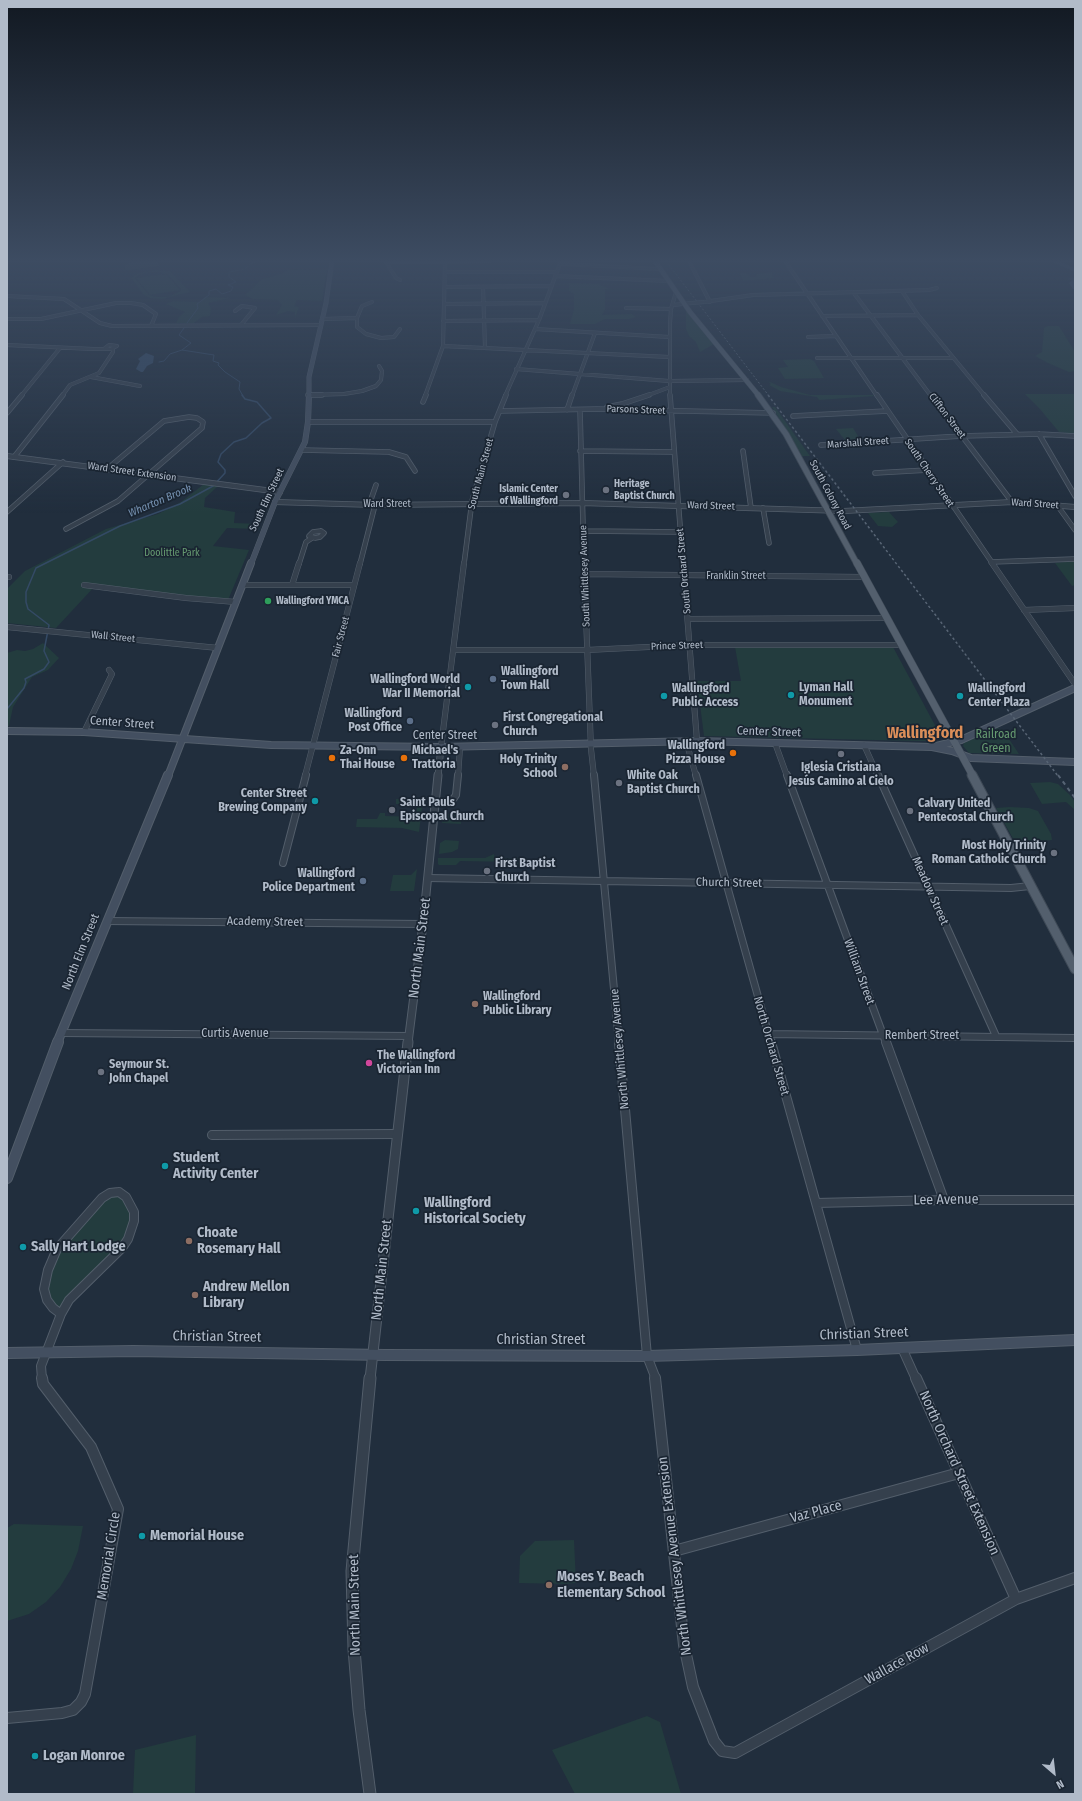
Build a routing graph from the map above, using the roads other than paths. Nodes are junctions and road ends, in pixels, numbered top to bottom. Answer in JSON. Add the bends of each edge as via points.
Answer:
{"nodes":[{"id":1,"x":7,"y":345,"type":"edge"},
{"id":2,"x":317,"y":345,"type":"edge"},
{"id":3,"x":528,"y":345,"type":"edge"},
{"id":4,"x":590,"y":345,"type":"edge"},
{"id":5,"x":669,"y":345,"type":"edge"},
{"id":6,"x":718,"y":345,"type":"edge"},
{"id":7,"x":842,"y":345,"type":"edge"},
{"id":8,"x":892,"y":345,"type":"edge"},
{"id":9,"x":942,"y":345,"type":"edge"},
{"id":10,"x":443,"y":346,"type":"joint"},
{"id":11,"x":485,"y":347,"type":"joint"},
{"id":12,"x":60,"y":348,"type":"junction"},
{"id":13,"x":526,"y":349,"type":"junction"},
{"id":14,"x":587,"y":352,"type":"junction"},
{"id":15,"x":669,"y":357,"type":"junction"},
{"id":16,"x":817,"y":358,"type":"dead end"},
{"id":17,"x":851,"y":358,"type":"junction"},
{"id":18,"x":902,"y":358,"type":"junction"},
{"id":19,"x":953,"y":358,"type":"junction"},
{"id":20,"x":379,"y":366,"type":"dead end"},
{"id":21,"x":516,"y":369,"type":"junction"},
{"id":22,"x":578,"y":374,"type":"junction"},
{"id":23,"x":91,"y":377,"type":"junction"},
{"id":24,"x":747,"y":380,"type":"junction"},
{"id":25,"x":669,"y":381,"type":"junction"},
{"id":26,"x":140,"y":386,"type":"dead end"},
{"id":27,"x":670,"y":387,"type":"junction"},
{"id":28,"x":308,"y":395,"type":"junction"},
{"id":29,"x":423,"y":402,"type":"dead end"},
{"id":30,"x":597,"y":409,"type":"junction"},
{"id":31,"x":567,"y":410,"type":"junction"},
{"id":32,"x":580,"y":410,"type":"junction"},
{"id":33,"x":500,"y":411,"type":"junction"},
{"id":34,"x":887,"y":411,"type":"junction"},
{"id":35,"x":671,"y":412,"type":"junction"},
{"id":36,"x":7,"y":413,"type":"edge"},
{"id":37,"x":773,"y":413,"type":"junction"},
{"id":38,"x":793,"y":416,"type":"dead end"},
{"id":39,"x":308,"y":422,"type":"junction"},
{"id":40,"x":496,"y":422,"type":"junction"},
{"id":41,"x":1017,"y":434,"type":"junction"},
{"id":42,"x":1039,"y":434,"type":"junction"},
{"id":43,"x":961,"y":436,"type":"junction"},
{"id":44,"x":1075,"y":436,"type":"edge"},
{"id":45,"x":906,"y":440,"type":"junction"},
{"id":46,"x":821,"y":445,"type":"dead end"},
{"id":47,"x":302,"y":450,"type":"junction"},
{"id":48,"x":580,"y":451,"type":"junction"},
{"id":49,"x":743,"y":451,"type":"dead end"},
{"id":50,"x":674,"y":452,"type":"junction"},
{"id":51,"x":7,"y":456,"type":"edge"},
{"id":52,"x":14,"y":457,"type":"junction"},
{"id":53,"x":62,"y":462,"type":"junction"},
{"id":54,"x":107,"y":469,"type":"junction"},
{"id":55,"x":928,"y":470,"type":"junction"},
{"id":56,"x":415,"y":471,"type":"dead end"},
{"id":57,"x":875,"y":473,"type":"dead end"},
{"id":58,"x":150,"y":474,"type":"junction"},
{"id":59,"x":376,"y":485,"type":"dead end"},
{"id":60,"x":280,"y":492,"type":"junction"},
{"id":61,"x":1075,"y":496,"type":"edge"},
{"id":62,"x":275,"y":502,"type":"junction"},
{"id":63,"x":1012,"y":502,"type":"junction"},
{"id":64,"x":582,"y":503,"type":"junction"},
{"id":65,"x":472,"y":504,"type":"junction"},
{"id":66,"x":369,"y":505,"type":"junction"},
{"id":67,"x":375,"y":505,"type":"junction"},
{"id":68,"x":679,"y":505,"type":"junction"},
{"id":69,"x":951,"y":505,"type":"junction"},
{"id":70,"x":1057,"y":505,"type":"junction"},
{"id":71,"x":1075,"y":507,"type":"edge"},
{"id":72,"x":751,"y":508,"type":"junction"},
{"id":73,"x":763,"y":508,"type":"junction"},
{"id":74,"x":827,"y":511,"type":"junction"},
{"id":75,"x":7,"y":512,"type":"edge"},
{"id":76,"x":66,"y":528,"type":"dead end"},
{"id":77,"x":1075,"y":530,"type":"edge"},
{"id":78,"x":584,"y":531,"type":"junction"},
{"id":79,"x":680,"y":532,"type":"junction"},
{"id":80,"x":312,"y":538,"type":"dead end"},
{"id":81,"x":769,"y":543,"type":"dead end"},
{"id":82,"x":1075,"y":559,"type":"edge"},
{"id":83,"x":991,"y":562,"type":"junction"},
{"id":84,"x":585,"y":574,"type":"junction"},
{"id":85,"x":684,"y":576,"type":"junction"},
{"id":86,"x":863,"y":577,"type":"junction"},
{"id":87,"x":84,"y":585,"type":"dead end"},
{"id":88,"x":243,"y":585,"type":"junction"},
{"id":89,"x":292,"y":585,"type":"junction"},
{"id":90,"x":354,"y":585,"type":"junction"},
{"id":91,"x":236,"y":602,"type":"junction"},
{"id":92,"x":1075,"y":608,"type":"edge"},
{"id":93,"x":1024,"y":610,"type":"junction"},
{"id":94,"x":885,"y":618,"type":"junction"},
{"id":95,"x":688,"y":619,"type":"junction"},
{"id":96,"x":7,"y":627,"type":"edge"},
{"id":97,"x":900,"y":644,"type":"junction"},
{"id":98,"x":689,"y":645,"type":"junction"},
{"id":99,"x":218,"y":648,"type":"junction"},
{"id":100,"x":454,"y":650,"type":"junction"},
{"id":101,"x":587,"y":650,"type":"junction"},
{"id":102,"x":109,"y":670,"type":"dead end"},
{"id":103,"x":1075,"y":684,"type":"edge"},
{"id":104,"x":1075,"y":688,"type":"edge"},
{"id":105,"x":7,"y":731,"type":"edge"},
{"id":106,"x":84,"y":732,"type":"junction"},
{"id":107,"x":182,"y":738,"type":"junction"},
{"id":108,"x":686,"y":741,"type":"junction"},
{"id":109,"x":697,"y":741,"type":"junction"},
{"id":110,"x":954,"y":742,"type":"junction"},
{"id":111,"x":590,"y":743,"type":"junction"},
{"id":112,"x":775,"y":743,"type":"junction"},
{"id":113,"x":314,"y":745,"type":"junction"},
{"id":114,"x":864,"y":746,"type":"junction"},
{"id":115,"x":441,"y":747,"type":"junction"},
{"id":116,"x":460,"y":747,"type":"junction"},
{"id":117,"x":932,"y":747,"type":"junction"},
{"id":118,"x":961,"y":755,"type":"junction"},
{"id":119,"x":1075,"y":762,"type":"edge"},
{"id":120,"x":435,"y":803,"type":"junction"},
{"id":121,"x":283,"y":863,"type":"dead end"},
{"id":122,"x":428,"y":878,"type":"junction"},
{"id":123,"x":604,"y":882,"type":"junction"},
{"id":124,"x":726,"y":883,"type":"junction"},
{"id":125,"x":826,"y":884,"type":"junction"},
{"id":126,"x":928,"y":886,"type":"junction"},
{"id":127,"x":1030,"y":886,"type":"junction"},
{"id":128,"x":107,"y":921,"type":"junction"},
{"id":129,"x":423,"y":924,"type":"junction"},
{"id":130,"x":1075,"y":969,"type":"edge"},
{"id":131,"x":61,"y":1033,"type":"junction"},
{"id":132,"x":768,"y":1034,"type":"junction"},
{"id":133,"x":409,"y":1036,"type":"junction"},
{"id":134,"x":883,"y":1036,"type":"junction"},
{"id":135,"x":996,"y":1036,"type":"junction"},
{"id":136,"x":1075,"y":1038,"type":"edge"},
{"id":137,"x":397,"y":1134,"type":"junction"},
{"id":138,"x":212,"y":1135,"type":"dead end"},
{"id":139,"x":7,"y":1178,"type":"edge"},
{"id":140,"x":944,"y":1200,"type":"junction"},
{"id":141,"x":1075,"y":1200,"type":"edge"},
{"id":142,"x":816,"y":1203,"type":"junction"},
{"id":143,"x":61,"y":1314,"type":"junction"},
{"id":144,"x":1075,"y":1340,"type":"edge"},
{"id":145,"x":902,"y":1348,"type":"junction"},
{"id":146,"x":857,"y":1350,"type":"junction"},
{"id":147,"x":45,"y":1352,"type":"junction"},
{"id":148,"x":7,"y":1353,"type":"edge"},
{"id":149,"x":372,"y":1354,"type":"junction"},
{"id":150,"x":647,"y":1356,"type":"junction"},
{"id":151,"x":959,"y":1473,"type":"junction"},
{"id":152,"x":674,"y":1551,"type":"junction"},
{"id":153,"x":1075,"y":1578,"type":"edge"},
{"id":154,"x":1016,"y":1599,"type":"junction"},
{"id":155,"x":7,"y":1718,"type":"edge"},
{"id":156,"x":722,"y":1752,"type":"joint"},
{"id":157,"x":370,"y":1794,"type":"edge"}],
"edges":[{"from":1,"to":12,"type":"street"},
{"from":2,"to":28,"type":"main road","name":"South Elm Street"},
{"from":3,"to":13,"type":"street","name":"South Main Street"},
{"from":4,"to":14,"type":"street"},
{"from":5,"to":15,"type":"street","name":"South Orchard Street"},
{"from":6,"to":24,"type":"main road","name":"South Colony Road"},
{"from":7,"to":17,"type":"street","name":"South Cherry Street"},
{"from":8,"to":18,"type":"street","name":"Clifton Street"},
{"from":9,"to":19,"type":"street"},
{"from":10,"to":11,"type":"street"},
{"from":10,"to":29,"type":"street"},
{"from":11,"to":13,"type":"street"},
{"from":12,"to":23,"type":"street","via":[[113,348],[99,373]]},
{"from":12,"to":36,"type":"street"},
{"from":13,"to":14,"type":"street"},
{"from":13,"to":21,"type":"street","name":"South Main Street"},
{"from":14,"to":15,"type":"street"},
{"from":14,"to":22,"type":"street"},
{"from":15,"to":25,"type":"street","name":"South Orchard Street"},
{"from":16,"to":17,"type":"street"},
{"from":17,"to":18,"type":"street"},
{"from":17,"to":34,"type":"street","name":"South Cherry Street"},
{"from":18,"to":19,"type":"street"},
{"from":18,"to":43,"type":"street","name":"Clifton Street"},
{"from":19,"to":41,"type":"street"},
{"from":20,"to":28,"type":"street","via":[[382,370],[381,380],[376,386],[350,393]]},
{"from":21,"to":22,"type":"street"},
{"from":21,"to":33,"type":"street","name":"South Main Street"},
{"from":22,"to":25,"type":"street"},
{"from":22,"to":31,"type":"street"},
{"from":23,"to":26,"type":"street"},
{"from":23,"to":52,"type":"street","via":[[70,385]]},
{"from":24,"to":25,"type":"street"},
{"from":24,"to":37,"type":"main road","name":"South Colony Road"},
{"from":25,"to":27,"type":"street","name":"South Orchard Street"},
{"from":27,"to":30,"type":"street","via":[[622,404]]},
{"from":27,"to":35,"type":"street","name":"South Orchard Street"},
{"from":28,"to":39,"type":"main road","name":"South Elm Street"},
{"from":30,"to":32,"type":"street","name":"Parsons Street"},
{"from":30,"to":35,"type":"street","name":"Parsons Street"},
{"from":31,"to":32,"type":"street","name":"Parsons Street"},
{"from":31,"to":33,"type":"street","name":"Parsons Street"},
{"from":32,"to":48,"type":"street","name":"South Whittlesey Avenue"},
{"from":33,"to":40,"type":"street","name":"South Main Street"},
{"from":34,"to":38,"type":"street"},
{"from":34,"to":45,"type":"street","name":"South Cherry Street"},
{"from":35,"to":37,"type":"street","name":"Parsons Street"},
{"from":35,"to":50,"type":"street","name":"South Orchard Street"},
{"from":37,"to":74,"type":"main road","name":"South Colony Road"},
{"from":39,"to":40,"type":"street"},
{"from":39,"to":47,"type":"main road","name":"South Elm Street","via":[[307,437]]},
{"from":40,"to":65,"type":"street","name":"South Main Street"},
{"from":41,"to":42,"type":"street","name":"Marshall Street"},
{"from":41,"to":43,"type":"street","name":"Marshall Street"},
{"from":42,"to":44,"type":"street","name":"Marshall Street"},
{"from":42,"to":61,"type":"street"},
{"from":43,"to":45,"type":"street","name":"Marshall Street"},
{"from":43,"to":63,"type":"street","name":"Clifton Street"},
{"from":45,"to":46,"type":"street","name":"Marshall Street"},
{"from":45,"to":55,"type":"street","name":"South Cherry Street"},
{"from":47,"to":56,"type":"street","via":[[389,452],[406,457]]},
{"from":47,"to":60,"type":"main road","name":"South Elm Street"},
{"from":48,"to":50,"type":"street"},
{"from":48,"to":64,"type":"street","name":"South Whittlesey Avenue"},
{"from":49,"to":72,"type":"street"},
{"from":50,"to":68,"type":"street","name":"South Orchard Street"},
{"from":51,"to":52,"type":"street","name":"Ward Street Extension"},
{"from":52,"to":53,"type":"street","name":"Ward Street Extension"},
{"from":53,"to":54,"type":"street","name":"Ward Street Extension"},
{"from":53,"to":75,"type":"street"},
{"from":54,"to":58,"type":"street","name":"Ward Street Extension"},
{"from":54,"to":58,"type":"street","via":[[164,421],[189,417],[202,421],[202,428]]},
{"from":55,"to":57,"type":"street"},
{"from":55,"to":69,"type":"street","name":"South Cherry Street"},
{"from":58,"to":60,"type":"street","name":"Ward Street Extension"},
{"from":58,"to":76,"type":"street","via":[[118,502]]},
{"from":59,"to":66,"type":"street"},
{"from":60,"to":62,"type":"main road","name":"South Elm Street"},
{"from":62,"to":66,"type":"street","name":"Ward Street"},
{"from":62,"to":88,"type":"main road","name":"South Elm Street"},
{"from":63,"to":69,"type":"street","name":"Ward Street"},
{"from":63,"to":70,"type":"street","name":"Ward Street"},
{"from":64,"to":65,"type":"street","name":"Ward Street"},
{"from":64,"to":68,"type":"street","name":"Ward Street"},
{"from":64,"to":78,"type":"street","name":"South Whittlesey Avenue"},
{"from":65,"to":67,"type":"street","name":"Ward Street"},
{"from":65,"to":100,"type":"street","name":"South Main Street"},
{"from":66,"to":67,"type":"street","name":"Ward Street"},
{"from":67,"to":90,"type":"street","name":"Fair Street"},
{"from":68,"to":72,"type":"street","name":"Ward Street"},
{"from":68,"to":79,"type":"street","name":"South Orchard Street"},
{"from":69,"to":74,"type":"street","name":"Ward Street"},
{"from":69,"to":83,"type":"street","name":"South Cherry Street"},
{"from":70,"to":71,"type":"street","name":"Ward Street"},
{"from":70,"to":77,"type":"street"},
{"from":72,"to":73,"type":"street","name":"Ward Street"},
{"from":73,"to":74,"type":"street","name":"Ward Street"},
{"from":73,"to":81,"type":"street"},
{"from":74,"to":86,"type":"main road","name":"South Colony Road"},
{"from":78,"to":79,"type":"street"},
{"from":78,"to":84,"type":"street","name":"South Whittlesey Avenue"},
{"from":79,"to":85,"type":"street","name":"South Orchard Street"},
{"from":80,"to":89,"type":"street","via":[[306,542]]},
{"from":82,"to":83,"type":"street"},
{"from":83,"to":93,"type":"street","name":"South Cherry Street"},
{"from":84,"to":85,"type":"street","name":"Franklin Street"},
{"from":84,"to":101,"type":"street","name":"South Whittlesey Avenue"},
{"from":85,"to":86,"type":"street","name":"Franklin Street"},
{"from":85,"to":95,"type":"street","name":"South Orchard Street"},
{"from":86,"to":94,"type":"main road","name":"South Colony Road"},
{"from":87,"to":91,"type":"street"},
{"from":88,"to":89,"type":"street"},
{"from":88,"to":91,"type":"main road","name":"South Elm Street"},
{"from":89,"to":90,"type":"street"},
{"from":90,"to":113,"type":"street","name":"Fair Street"},
{"from":91,"to":99,"type":"main road","name":"South Elm Street"},
{"from":92,"to":93,"type":"street"},
{"from":93,"to":103,"type":"street","name":"South Cherry Street"},
{"from":94,"to":95,"type":"street"},
{"from":94,"to":97,"type":"main road","name":"South Colony Road"},
{"from":95,"to":98,"type":"street","name":"South Orchard Street"},
{"from":96,"to":99,"type":"street","name":"Wall Street"},
{"from":97,"to":98,"type":"street","name":"Prince Street"},
{"from":97,"to":110,"type":"main road","name":"South Colony Road"},
{"from":98,"to":101,"type":"street","name":"Prince Street"},
{"from":98,"to":109,"type":"street","name":"South Orchard Street"},
{"from":99,"to":107,"type":"main road","name":"South Elm Street"},
{"from":100,"to":101,"type":"street","name":"Prince Street"},
{"from":100,"to":115,"type":"street","name":"South Main Street"},
{"from":101,"to":111,"type":"street","name":"South Whittlesey Avenue"},
{"from":102,"to":106,"type":"street","via":[[112,674]]},
{"from":104,"to":110,"type":"main road","name":"Center Street"},
{"from":105,"to":106,"type":"main road","name":"Center Street"},
{"from":106,"to":107,"type":"main road","name":"Center Street"},
{"from":107,"to":113,"type":"main road","name":"Center Street"},
{"from":107,"to":128,"type":"main road","name":"North Elm Street"},
{"from":108,"to":109,"type":"main road","name":"Center Street"},
{"from":108,"to":111,"type":"main road","name":"Center Street"},
{"from":108,"to":124,"type":"street","name":"North Orchard Street"},
{"from":109,"to":112,"type":"main road","name":"Center Street"},
{"from":110,"to":117,"type":"main road","name":"Center Street"},
{"from":110,"to":118,"type":"main road","name":"South Colony Road"},
{"from":111,"to":116,"type":"main road","name":"Center Street"},
{"from":111,"to":123,"type":"street","name":"North Whittlesey Avenue"},
{"from":112,"to":114,"type":"main road","name":"Center Street"},
{"from":112,"to":125,"type":"street","name":"William Street"},
{"from":113,"to":115,"type":"main road","name":"Center Street"},
{"from":113,"to":121,"type":"street","name":"Fair Street"},
{"from":114,"to":117,"type":"main road","name":"Center Street"},
{"from":114,"to":126,"type":"street","name":"Meadow Street"},
{"from":115,"to":116,"type":"main road","name":"Center Street"},
{"from":115,"to":120,"type":"street","name":"North Main Street"},
{"from":116,"to":120,"type":"street","via":[[456,795],[447,802]]},
{"from":117,"to":118,"type":"main road","name":"Center Street"},
{"from":118,"to":119,"type":"main road","name":"Center Street","via":[[971,758]]},
{"from":118,"to":127,"type":"main road","name":"South Colony Road"},
{"from":120,"to":122,"type":"street","name":"North Main Street"},
{"from":122,"to":123,"type":"street","name":"Church Street"},
{"from":122,"to":129,"type":"street","name":"North Main Street"},
{"from":123,"to":124,"type":"street","name":"Church Street"},
{"from":123,"to":150,"type":"street","name":"North Whittlesey Avenue"},
{"from":124,"to":125,"type":"street","name":"Church Street"},
{"from":124,"to":132,"type":"street","name":"North Orchard Street"},
{"from":125,"to":126,"type":"street","name":"Church Street"},
{"from":125,"to":134,"type":"street","name":"William Street"},
{"from":126,"to":127,"type":"street","name":"Church Street"},
{"from":126,"to":135,"type":"street","name":"Meadow Street"},
{"from":127,"to":130,"type":"main road","name":"South Colony Road"},
{"from":128,"to":129,"type":"street","name":"Academy Street"},
{"from":128,"to":131,"type":"main road","name":"North Elm Street"},
{"from":129,"to":133,"type":"street","name":"North Main Street"},
{"from":131,"to":133,"type":"street","name":"Curtis Avenue"},
{"from":131,"to":139,"type":"main road","name":"North Elm Street"},
{"from":132,"to":134,"type":"street","name":"Rembert Street"},
{"from":132,"to":142,"type":"street","name":"North Orchard Street"},
{"from":133,"to":137,"type":"street","name":"North Main Street"},
{"from":134,"to":135,"type":"street","name":"Rembert Street"},
{"from":134,"to":140,"type":"street","name":"William Street"},
{"from":135,"to":136,"type":"street","name":"Rembert Street"},
{"from":137,"to":138,"type":"street"},
{"from":137,"to":149,"type":"street","name":"North Main Street"},
{"from":140,"to":141,"type":"street","name":"Lee Avenue"},
{"from":140,"to":142,"type":"street","name":"Lee Avenue"},
{"from":142,"to":146,"type":"street","name":"North Orchard Street"},
{"from":143,"to":143,"type":"street","name":"Memorial Circle","via":[[69,1300],[128,1239],[134,1212],[126,1197],[119,1192],[110,1193],[102,1198],[57,1249],[48,1270],[44,1289],[46,1300]]},
{"from":143,"to":147,"type":"street","name":"Memorial Circle"},
{"from":144,"to":145,"type":"main road","name":"Christian Street"},
{"from":145,"to":146,"type":"main road","name":"Christian Street"},
{"from":145,"to":151,"type":"street","name":"North Orchard Street Extension"},
{"from":146,"to":150,"type":"main road","name":"Christian Street"},
{"from":147,"to":148,"type":"main road","name":"Christian Street"},
{"from":147,"to":149,"type":"main road","name":"Christian Street"},
{"from":147,"to":155,"type":"street","name":"Memorial Circle","via":[[41,1366],[43,1384],[91,1447],[118,1509],[85,1694],[81,1702],[73,1710],[62,1713]]},
{"from":149,"to":150,"type":"main road","name":"Christian Street"},
{"from":149,"to":157,"type":"street","name":"North Main Street","via":[[351,1591],[359,1710]]},
{"from":150,"to":152,"type":"street","name":"North Whittlesey Avenue Extension","via":[[655,1374]]},
{"from":151,"to":152,"type":"street","name":"Vaz Place"},
{"from":151,"to":154,"type":"street","name":"North Orchard Street Extension"},
{"from":152,"to":156,"type":"street","name":"North Whittlesey Avenue Extension","via":[[684,1645],[693,1687],[714,1741]]},
{"from":153,"to":154,"type":"street","name":"Wallace Row"},
{"from":154,"to":156,"type":"street","name":"Wallace Row","via":[[736,1753]]}]}
